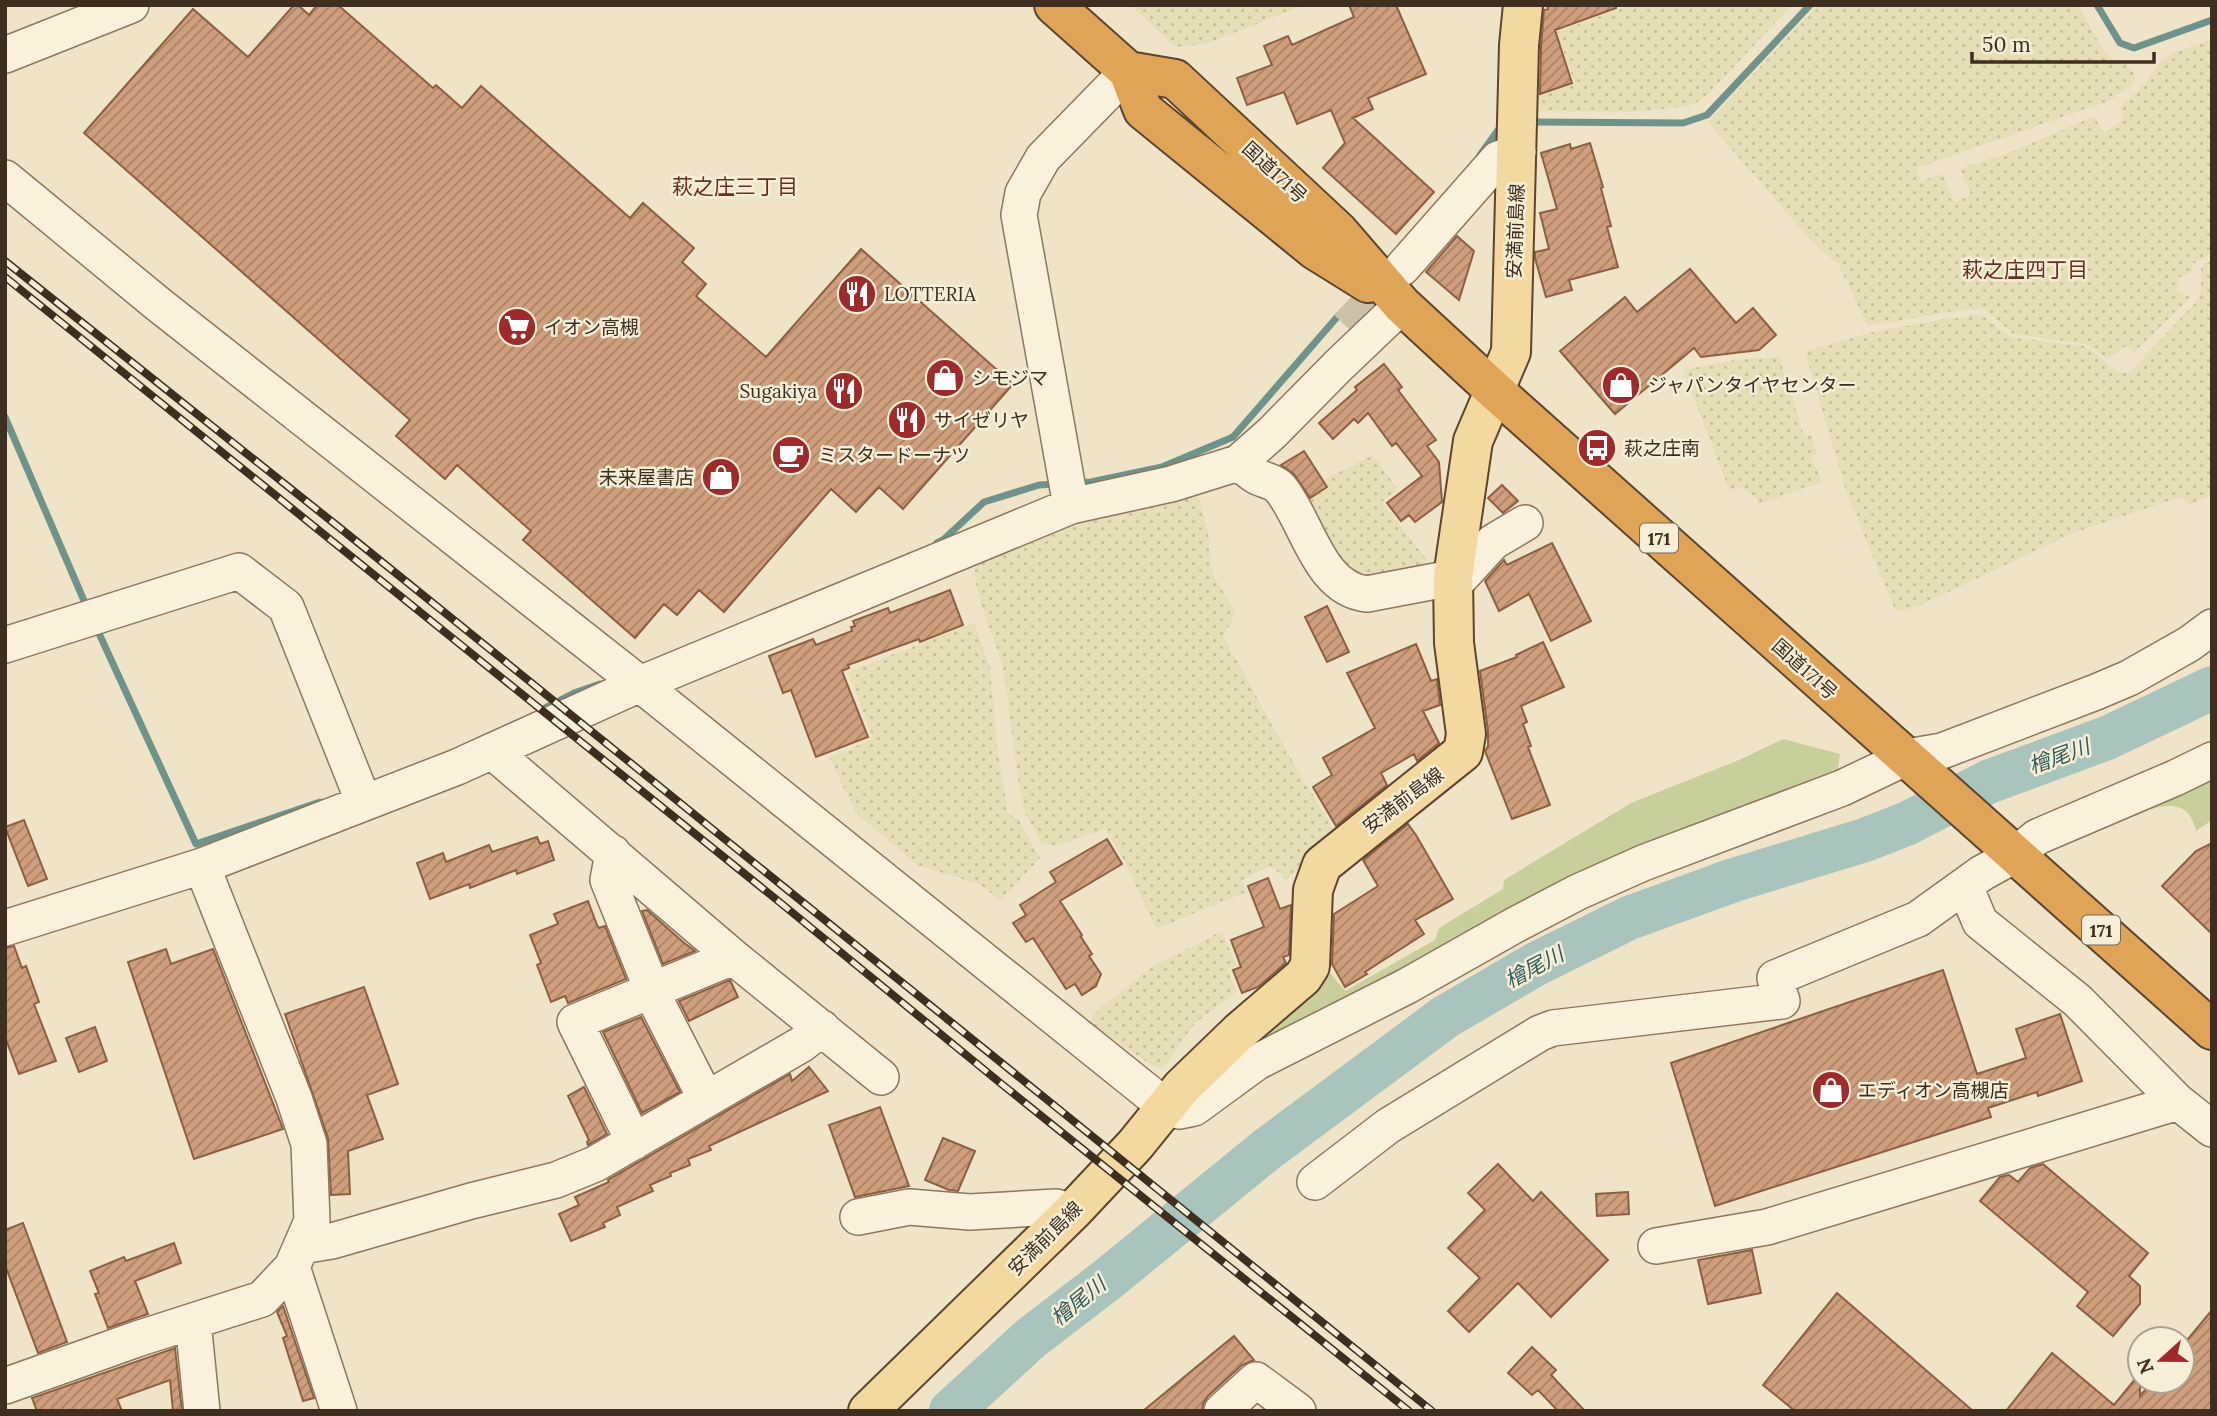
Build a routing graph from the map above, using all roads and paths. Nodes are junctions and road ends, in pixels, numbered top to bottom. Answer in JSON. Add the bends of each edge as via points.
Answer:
{"nodes":[{"id":1,"x":131,"y":5,"type":"edge"},
{"id":2,"x":1054,"y":5,"type":"edge"},
{"id":3,"x":1524,"y":5,"type":"edge"},
{"id":4,"x":5,"y":55,"type":"edge"},
{"id":5,"x":1128,"y":71,"type":"junction"},
{"id":6,"x":1518,"y":152,"type":"junction"},
{"id":7,"x":5,"y":178,"type":"edge"},
{"id":8,"x":1402,"y":268,"type":"tunnel mouth"},
{"id":9,"x":1402,"y":305,"type":"junction"},
{"id":10,"x":1347,"y":327,"type":"tunnel mouth"},
{"id":11,"x":1495,"y":391,"type":"junction"},
{"id":12,"x":1272,"y":433,"type":"junction"},
{"id":13,"x":1238,"y":463,"type":"junction"},
{"id":14,"x":1068,"y":491,"type":"junction"},
{"id":15,"x":1525,"y":523,"type":"dead end"},
{"id":16,"x":1453,"y":578,"type":"junction"},
{"id":17,"x":2212,"y":627,"type":"edge"},
{"id":18,"x":5,"y":645,"type":"edge"},
{"id":19,"x":640,"y":684,"type":"junction"},
{"id":20,"x":492,"y":751,"type":"junction"},
{"id":21,"x":2212,"y":760,"type":"edge"},
{"id":22,"x":1912,"y":763,"type":"junction"},
{"id":23,"x":364,"y":803,"type":"junction"},
{"id":24,"x":2002,"y":843,"type":"junction"},
{"id":25,"x":614,"y":853,"type":"junction"},
{"id":26,"x":202,"y":866,"type":"junction"},
{"id":27,"x":1965,"y":886,"type":"junction"},
{"id":28,"x":5,"y":929,"type":"edge"},
{"id":29,"x":733,"y":957,"type":"junction"},
{"id":30,"x":652,"y":990,"type":"junction"},
{"id":31,"x":822,"y":1028,"type":"junction"},
{"id":32,"x":2212,"y":1030,"type":"edge"},
{"id":33,"x":881,"y":1077,"type":"dead end"},
{"id":34,"x":706,"y":1100,"type":"junction"},
{"id":35,"x":2178,"y":1102,"type":"junction"},
{"id":36,"x":1165,"y":1106,"type":"junction"},
{"id":37,"x":2212,"y":1129,"type":"edge"},
{"id":38,"x":634,"y":1142,"type":"junction"},
{"id":39,"x":1315,"y":1182,"type":"dead end"},
{"id":40,"x":1072,"y":1212,"type":"junction"},
{"id":41,"x":858,"y":1217,"type":"dead end"},
{"id":42,"x":1656,"y":1246,"type":"dead end"},
{"id":43,"x":297,"y":1257,"type":"junction"},
{"id":44,"x":193,"y":1321,"type":"junction"},
{"id":45,"x":5,"y":1386,"type":"edge"},
{"id":46,"x":202,"y":1411,"type":"edge"},
{"id":47,"x":339,"y":1411,"type":"edge"},
{"id":48,"x":868,"y":1411,"type":"edge"},
{"id":49,"x":1222,"y":1411,"type":"edge"},
{"id":50,"x":1298,"y":1411,"type":"edge"}],
"edges":[{"from":1,"to":4,"type":"street"},
{"from":2,"to":5,"type":"highway","name":"国道171号","number":"171"},
{"from":3,"to":6,"type":"main road","name":"安満前島線"},
{"from":5,"to":9,"type":"highway","name":"国道171号","number":"171","via":[[1143,110],[1315,250]]},
{"from":5,"to":14,"type":"street","via":[[1043,158],[1023,193],[1019,215]]},
{"from":6,"to":8,"type":"street","via":[[1497,159]]},
{"from":6,"to":11,"type":"main road","name":"安満前島線","via":[[1511,352]]},
{"from":7,"to":19,"type":"street"},
{"from":9,"to":11,"type":"highway","name":"国道171号","number":"171"},
{"from":9,"to":12,"type":"street"},
{"from":10,"to":12,"type":"street","via":[[1291,390]]},
{"from":11,"to":16,"type":"main road","name":"安満前島線","via":[[1473,441]]},
{"from":11,"to":22,"type":"highway","name":"国道171号","number":"171"},
{"from":12,"to":13,"type":"street"},
{"from":13,"to":14,"type":"street","via":[[1171,484]]},
{"from":13,"to":16,"type":"street","via":[[1279,486],[1328,570],[1350,591],[1367,594]]},
{"from":14,"to":19,"type":"street"},
{"from":15,"to":16,"type":"street","via":[[1493,542],[1462,576]]},
{"from":16,"to":36,"type":"main road","name":"安満前島線","via":[[1454,643],[1466,734],[1463,752],[1322,865],[1312,890],[1307,972]]},
{"from":17,"to":22,"type":"street","via":[[2129,678]]},
{"from":18,"to":23,"type":"street","via":[[239,571],[286,607]]},
{"from":19,"to":20,"type":"street"},
{"from":19,"to":36,"type":"street"},
{"from":20,"to":23,"type":"street"},
{"from":20,"to":25,"type":"street"},
{"from":21,"to":24,"type":"street","via":[[2037,837]]},
{"from":22,"to":24,"type":"highway","name":"国道171号","number":"171"},
{"from":22,"to":36,"type":"street","via":[[1643,863],[1578,892],[1257,1062],[1194,1108],[1179,1111]]},
{"from":23,"to":26,"type":"street"},
{"from":24,"to":27,"type":"street","via":[[1982,873]]},
{"from":24,"to":32,"type":"highway","name":"国道171号","number":"171"},
{"from":25,"to":29,"type":"street"},
{"from":25,"to":30,"type":"street","via":[[608,880]]},
{"from":26,"to":28,"type":"street"},
{"from":26,"to":43,"type":"street","via":[[309,1144],[312,1221]]},
{"from":27,"to":35,"type":"street","via":[[1980,922],[2078,1001]]},
{"from":27,"to":39,"type":"street","via":[[1918,919],[1775,978],[1782,1002],[1540,1033],[1388,1125]]},
{"from":29,"to":30,"type":"street"},
{"from":29,"to":31,"type":"street"},
{"from":30,"to":34,"type":"street"},
{"from":30,"to":38,"type":"street","via":[[575,1022]]},
{"from":31,"to":33,"type":"street"},
{"from":31,"to":34,"type":"street"},
{"from":34,"to":38,"type":"street"},
{"from":35,"to":37,"type":"street"},
{"from":35,"to":42,"type":"street","via":[[1767,1227]]},
{"from":36,"to":40,"type":"main road","name":"安満前島線"},
{"from":38,"to":43,"type":"street","via":[[555,1180],[332,1241]]},
{"from":40,"to":41,"type":"street","via":[[1056,1207],[970,1212],[909,1207]]},
{"from":40,"to":48,"type":"main road","name":"安満前島線"},
{"from":43,"to":44,"type":"street","via":[[262,1300]]},
{"from":43,"to":47,"type":"street"},
{"from":44,"to":45,"type":"street"},
{"from":44,"to":46,"type":"street"},
{"from":49,"to":50,"type":"street","via":[[1256,1380]]}]}
